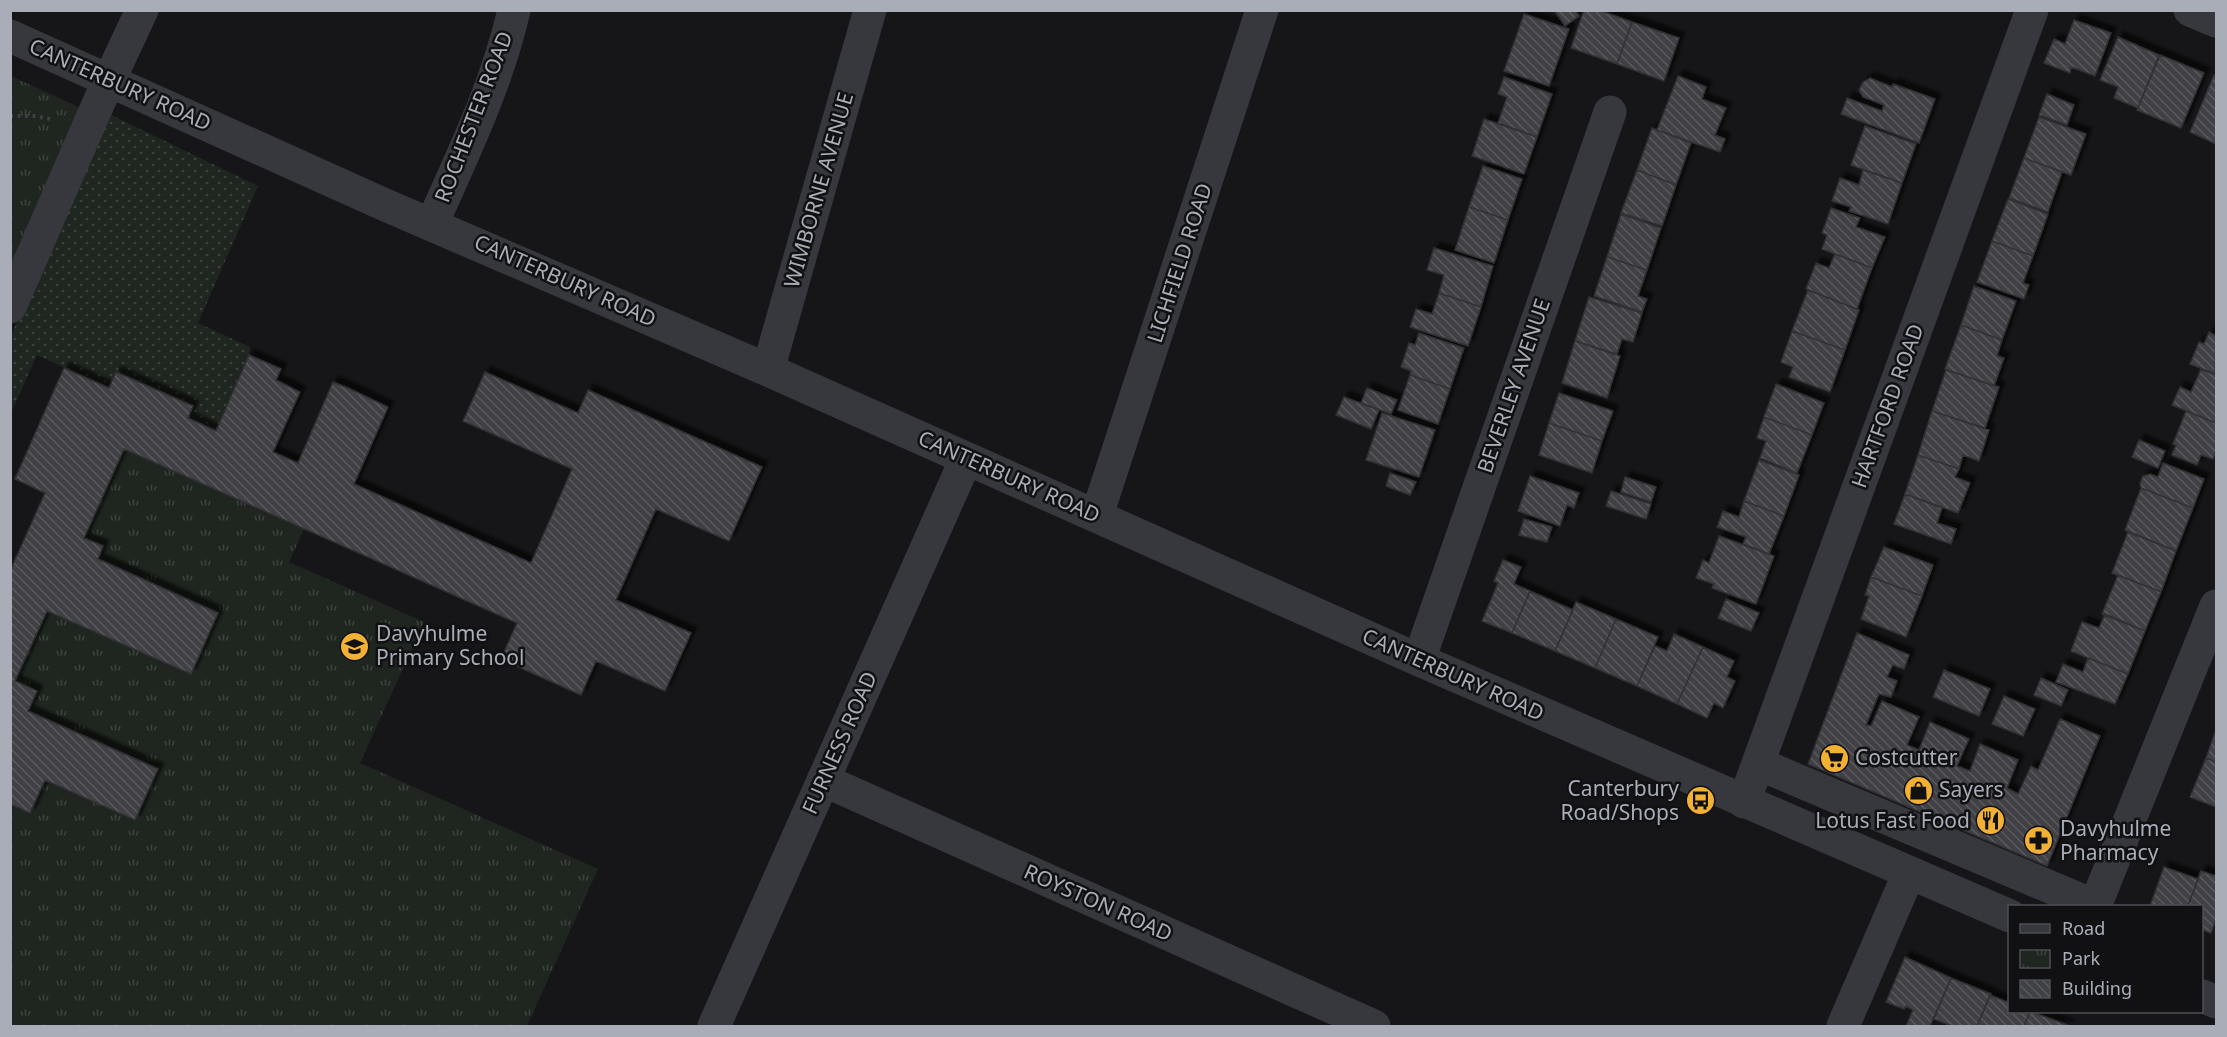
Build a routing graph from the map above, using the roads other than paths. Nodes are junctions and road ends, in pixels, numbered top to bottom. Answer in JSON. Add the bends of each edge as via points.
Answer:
{"nodes":[{"id":1,"x":142,"y":10,"type":"edge"},
{"id":2,"x":514,"y":10,"type":"edge"},
{"id":3,"x":870,"y":10,"type":"edge"},
{"id":4,"x":1262,"y":10,"type":"edge"},
{"id":5,"x":2032,"y":10,"type":"edge"},
{"id":6,"x":2190,"y":10,"type":"edge"},
{"id":7,"x":2217,"y":21,"type":"edge"},
{"id":8,"x":10,"y":36,"type":"edge"},
{"id":9,"x":109,"y":80,"type":"junction"},
{"id":10,"x":1610,"y":112,"type":"dead end"},
{"id":11,"x":432,"y":224,"type":"junction"},
{"id":12,"x":10,"y":307,"type":"edge"},
{"id":13,"x":768,"y":370,"type":"junction"},
{"id":14,"x":966,"y":459,"type":"junction"},
{"id":15,"x":1097,"y":515,"type":"junction"},
{"id":16,"x":2217,"y":606,"type":"edge"},
{"id":17,"x":1419,"y":660,"type":"junction"},
{"id":18,"x":1759,"y":764,"type":"junction"},
{"id":19,"x":823,"y":780,"type":"junction"},
{"id":20,"x":1744,"y":802,"type":"junction"},
{"id":21,"x":1910,"y":873,"type":"junction"},
{"id":22,"x":2093,"y":905,"type":"edge"},
{"id":23,"x":2095,"y":905,"type":"edge"},
{"id":24,"x":2008,"y":915,"type":"edge"},
{"id":25,"x":2203,"y":996,"type":"edge"},
{"id":26,"x":2217,"y":1002,"type":"edge"},
{"id":27,"x":714,"y":1026,"type":"edge"},
{"id":28,"x":1374,"y":1026,"type":"edge"},
{"id":29,"x":1843,"y":1026,"type":"edge"}],
"edges":[{"from":1,"to":9,"type":"street"},
{"from":2,"to":11,"type":"street","name":"ROCHESTER ROAD","via":[[478,120]]},
{"from":3,"to":13,"type":"street","name":"WIMBORNE AVENUE"},
{"from":4,"to":15,"type":"street","name":"LICHFIELD ROAD"},
{"from":5,"to":18,"type":"street","name":"HARTFORD ROAD"},
{"from":6,"to":7,"type":"street"},
{"from":8,"to":9,"type":"street","name":"CANTERBURY ROAD"},
{"from":9,"to":11,"type":"street","name":"CANTERBURY ROAD"},
{"from":9,"to":12,"type":"street"},
{"from":10,"to":17,"type":"street","name":"BEVERLEY AVENUE"},
{"from":11,"to":13,"type":"street","name":"CANTERBURY ROAD"},
{"from":13,"to":14,"type":"street","name":"CANTERBURY ROAD"},
{"from":14,"to":15,"type":"street","name":"CANTERBURY ROAD"},
{"from":14,"to":19,"type":"street","name":"FURNESS ROAD"},
{"from":15,"to":17,"type":"street","name":"CANTERBURY ROAD"},
{"from":16,"to":23,"type":"street"},
{"from":17,"to":20,"type":"street","name":"CANTERBURY ROAD"},
{"from":18,"to":20,"type":"street","name":"HARTFORD ROAD"},
{"from":18,"to":22,"type":"street"},
{"from":19,"to":27,"type":"street","name":"FURNESS ROAD"},
{"from":19,"to":28,"type":"street","name":"ROYSTON ROAD"},
{"from":20,"to":21,"type":"street","name":"CANTERBURY ROAD"},
{"from":21,"to":24,"type":"street","name":"CANTERBURY ROAD"},
{"from":21,"to":29,"type":"street"},
{"from":25,"to":26,"type":"street"}]}
